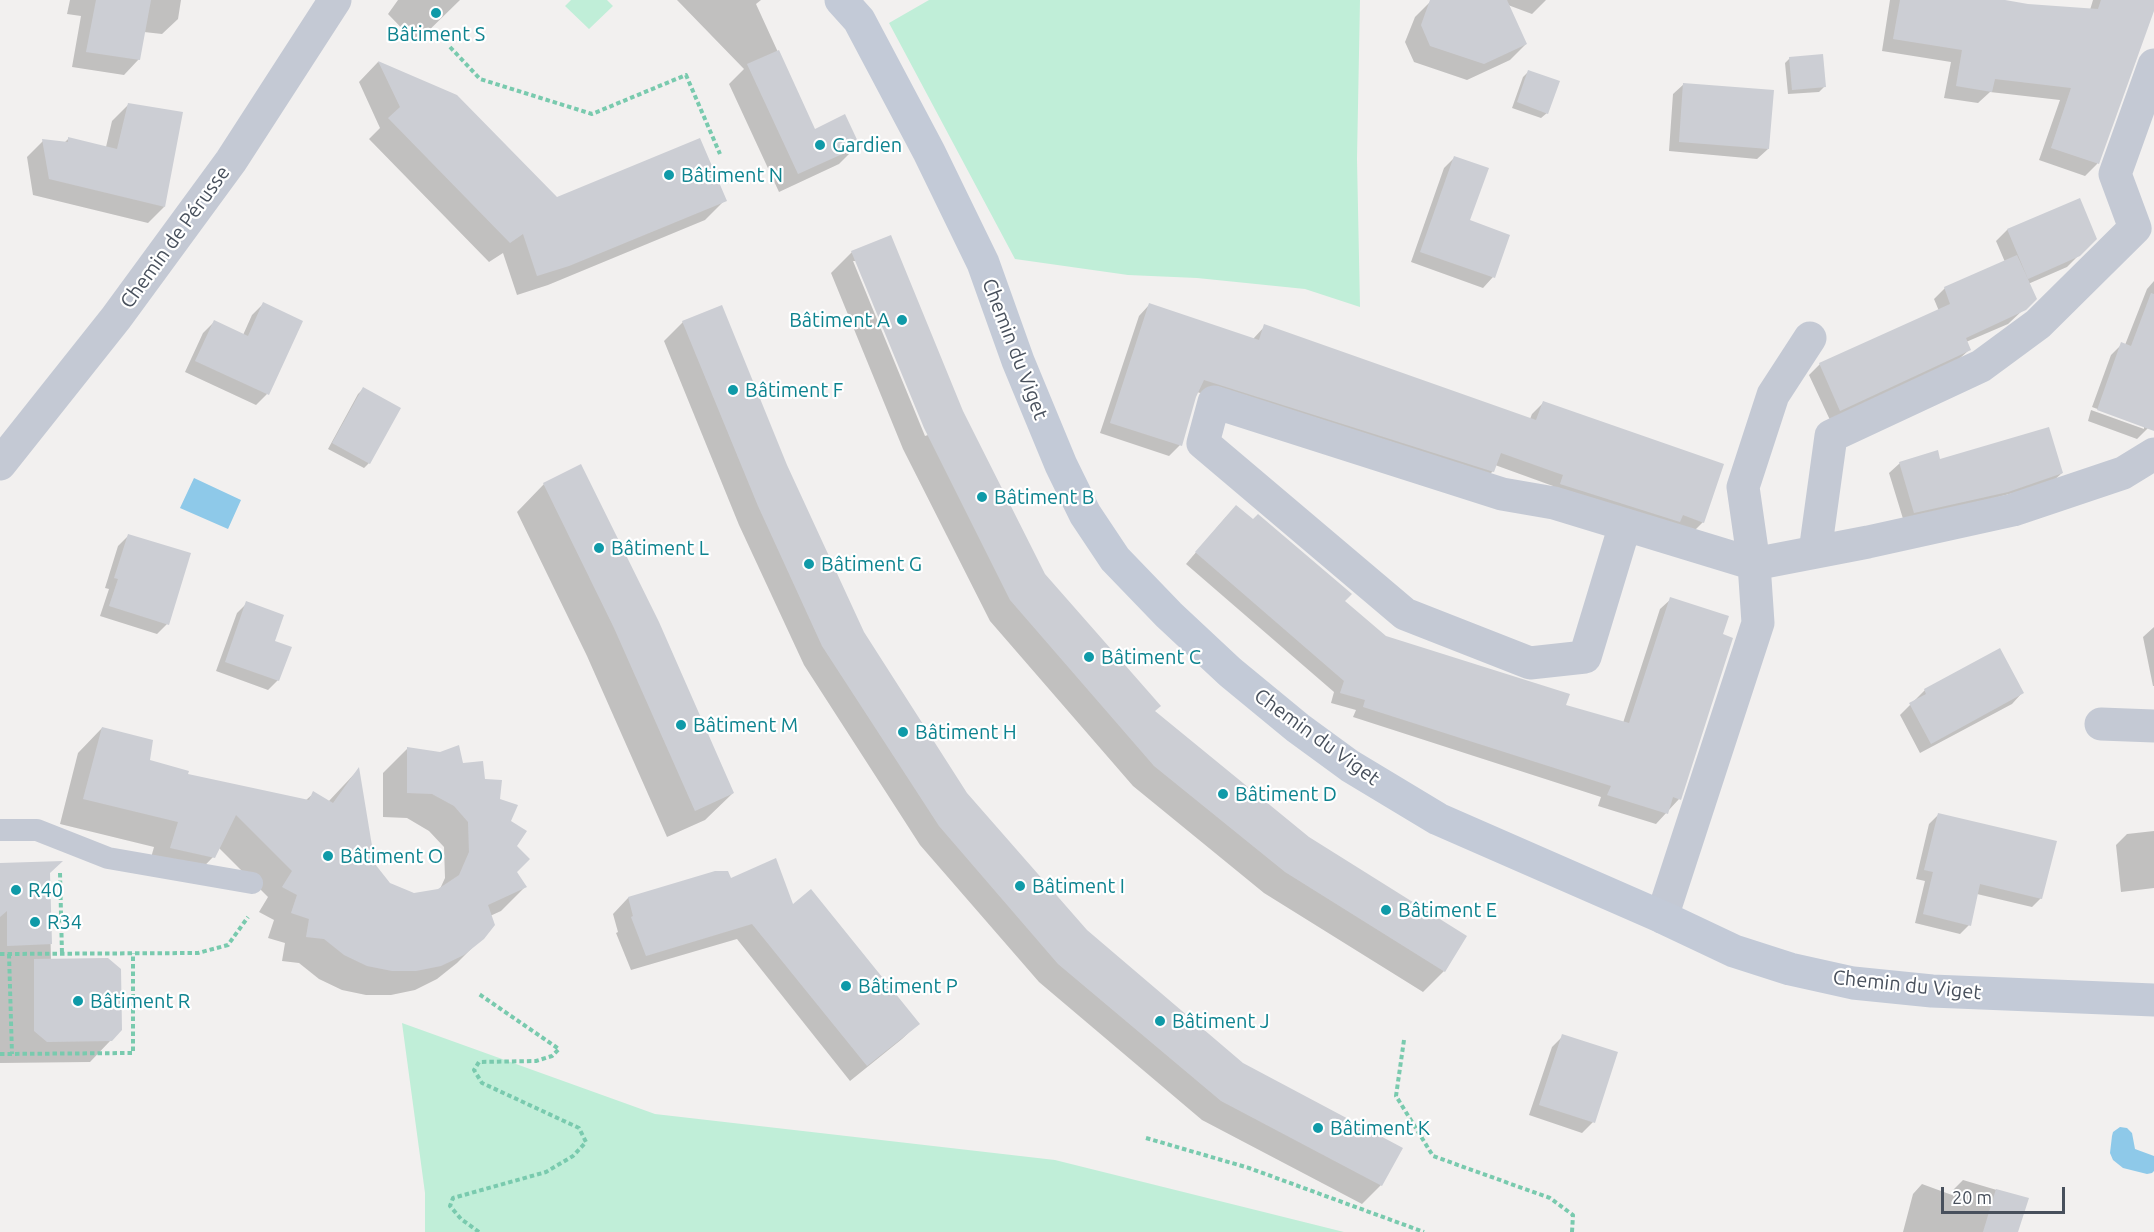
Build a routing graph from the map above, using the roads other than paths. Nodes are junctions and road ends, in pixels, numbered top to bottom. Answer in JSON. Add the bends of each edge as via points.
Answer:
{"nodes":[{"id":1,"x":335,"y":0,"type":"edge"},
{"id":2,"x":841,"y":0,"type":"edge"},
{"id":3,"x":2154,"y":65,"type":"edge"},
{"id":4,"x":1810,"y":339,"type":"dead end"},
{"id":5,"x":2154,"y":454,"type":"edge"},
{"id":6,"x":0,"y":464,"type":"edge"},
{"id":7,"x":1626,"y":525,"type":"junction"},
{"id":8,"x":1815,"y":552,"type":"junction"},
{"id":9,"x":1754,"y":564,"type":"junction"},
{"id":10,"x":2100,"y":724,"type":"dead end"},
{"id":11,"x":2154,"y":726,"type":"edge"},
{"id":12,"x":0,"y":830,"type":"edge"},
{"id":13,"x":252,"y":883,"type":"dead end"},
{"id":14,"x":1662,"y":917,"type":"junction"},
{"id":15,"x":2154,"y":1000,"type":"edge"}],
"edges":[{"from":1,"to":6,"type":"street","name":"Chemin de Pérusse","via":[[231,161],[116,318]]},
{"from":2,"to":14,"type":"street","name":"Chemin du Viget","via":[[859,20],[939,172],[983,263],[1061,465],[1085,514],[1115,559],[1230,672],[1350,766],[1438,819]]},
{"from":3,"to":8,"type":"street","via":[[2115,174],[2135,228],[2038,324],[1981,366],[1831,436]]},
{"from":4,"to":9,"type":"street","via":[[1773,395],[1743,487]]},
{"from":5,"to":8,"type":"street","via":[[2123,473],[2013,510]]},
{"from":7,"to":7,"type":"street","via":[[1554,502],[1502,494],[1214,402],[1203,442],[1405,614],[1530,663],[1585,657]]},
{"from":7,"to":9,"type":"street"},
{"from":8,"to":9,"type":"street"},
{"from":9,"to":14,"type":"street","via":[[1758,622]]},
{"from":10,"to":11,"type":"street"},
{"from":12,"to":13,"type":"lane","via":[[37,830],[108,858]]},
{"from":14,"to":15,"type":"street","name":"Chemin du Viget","via":[[1734,951],[1853,984]]}]}
